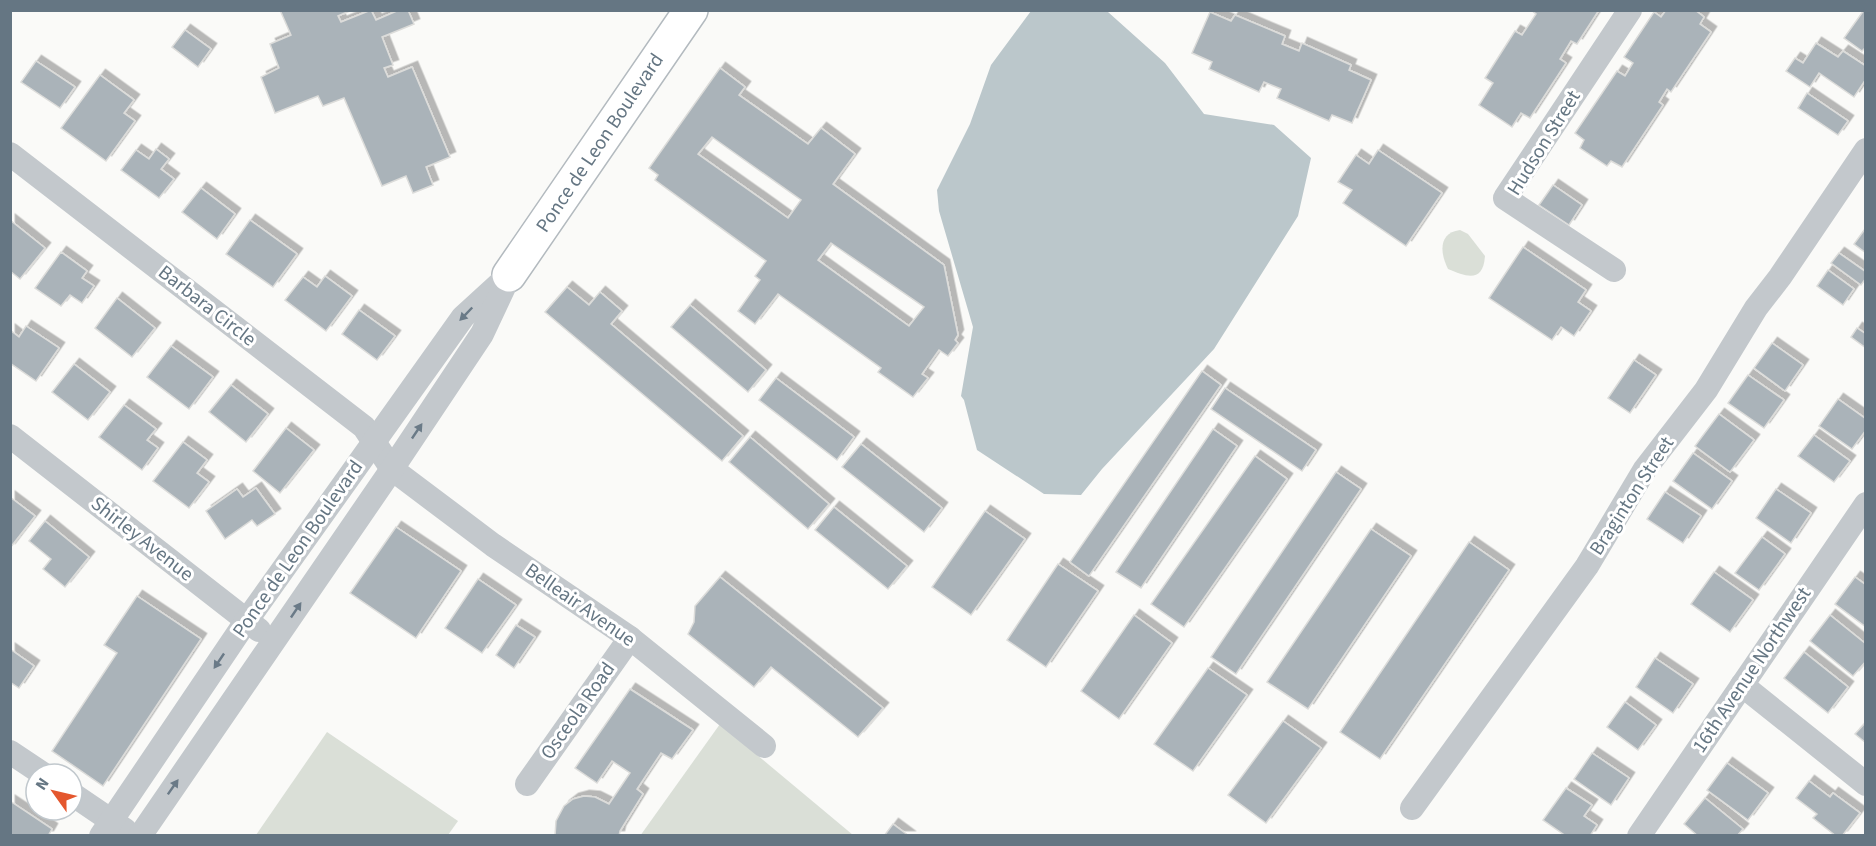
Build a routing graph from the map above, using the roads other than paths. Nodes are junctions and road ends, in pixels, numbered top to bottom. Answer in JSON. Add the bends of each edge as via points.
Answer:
{"nodes":[{"id":1,"x":691,"y":10,"type":"edge"},
{"id":2,"x":1630,"y":10,"type":"edge"},
{"id":3,"x":1866,"y":150,"type":"edge"},
{"id":4,"x":10,"y":154,"type":"edge"},
{"id":5,"x":1614,"y":270,"type":"dead end"},
{"id":6,"x":509,"y":275,"type":"junction"},
{"id":7,"x":10,"y":436,"type":"edge"},
{"id":8,"x":374,"y":441,"type":"junction"},
{"id":9,"x":392,"y":469,"type":"junction"},
{"id":10,"x":1866,"y":504,"type":"edge"},
{"id":11,"x":247,"y":620,"type":"junction"},
{"id":12,"x":630,"y":638,"type":"junction"},
{"id":13,"x":274,"y":642,"type":"junction"},
{"id":14,"x":1742,"y":686,"type":"junction"},
{"id":15,"x":764,"y":746,"type":"dead end"},
{"id":16,"x":10,"y":752,"type":"edge"},
{"id":17,"x":25,"y":762,"type":"edge"},
{"id":18,"x":527,"y":784,"type":"dead end"},
{"id":19,"x":1866,"y":784,"type":"edge"},
{"id":20,"x":84,"y":806,"type":"edge"},
{"id":21,"x":1412,"y":808,"type":"dead end"},
{"id":22,"x":106,"y":828,"type":"edge"},
{"id":23,"x":133,"y":836,"type":"edge"},
{"id":24,"x":140,"y":836,"type":"edge"},
{"id":25,"x":1639,"y":836,"type":"edge"}],
"edges":[{"from":1,"to":6,"type":"street","name":"Ponce de Leon Boulevard"},
{"from":2,"to":5,"type":"street","name":"Hudson Street","via":[[1505,198]]},
{"from":3,"to":21,"type":"street","name":"Braginton Street","via":[[1756,308],[1707,390],[1645,469],[1587,566]]},
{"from":4,"to":8,"type":"street","name":"Barbara Circle","via":[[364,427]]},
{"from":6,"to":8,"type":"street","name":"Ponce de Leon Boulevard","one_way":true,"via":[[463,316]]},
{"from":9,"to":6,"type":"street","name":"Ponce de Leon Boulevard","one_way":true,"via":[[482,334]]},
{"from":7,"to":11,"type":"street","name":"Shirley Avenue"},
{"from":8,"to":9,"type":"street","name":"Barbara Circle"},
{"from":8,"to":11,"type":"street","name":"Ponce de Leon Boulevard"},
{"from":9,"to":12,"type":"street","name":"Belleair Avenue","via":[[493,545]]},
{"from":13,"to":9,"type":"street","name":"Ponce de Leon Boulevard","one_way":true},
{"from":10,"to":14,"type":"street","name":"16th Avenue Northwest"},
{"from":11,"to":13,"type":"street","name":"Shirley Avenue"},
{"from":11,"to":22,"type":"street","name":"Ponce de Leon Boulevard","one_way":true},
{"from":12,"to":15,"type":"street","name":"Belleair Avenue"},
{"from":12,"to":18,"type":"street","name":"Osceola Road"},
{"from":24,"to":13,"type":"street","name":"Ponce de Leon Boulevard","one_way":true},
{"from":14,"to":19,"type":"street"},
{"from":14,"to":25,"type":"street","name":"16th Avenue Northwest"},
{"from":16,"to":17,"type":"street"},
{"from":20,"to":22,"type":"street"},
{"from":22,"to":23,"type":"street"}]}
